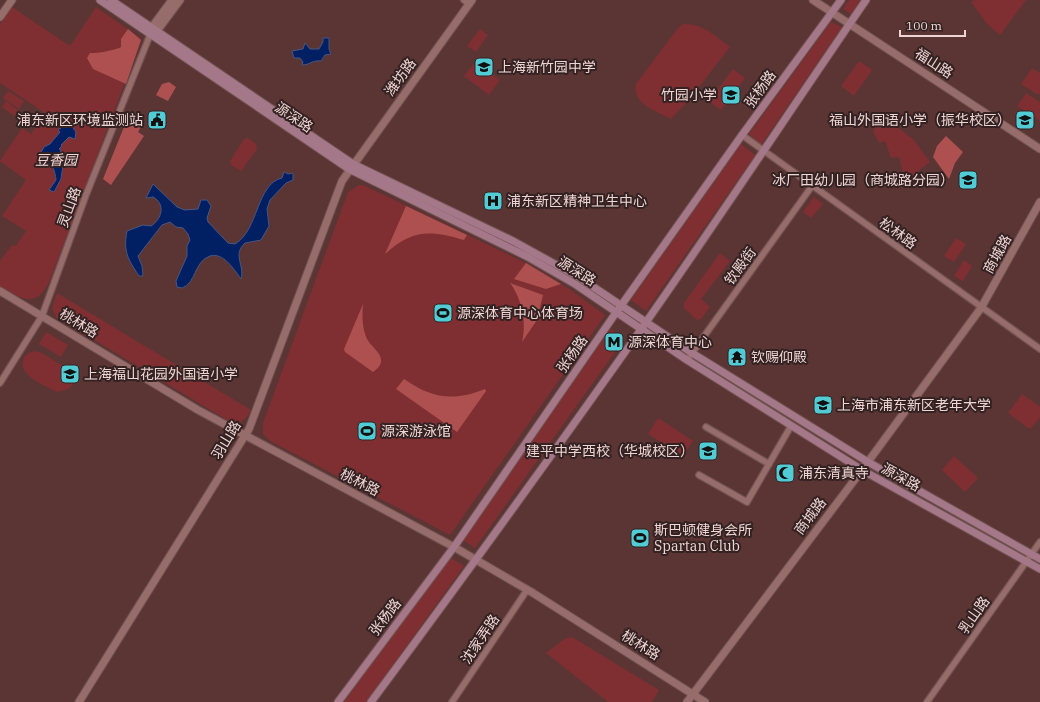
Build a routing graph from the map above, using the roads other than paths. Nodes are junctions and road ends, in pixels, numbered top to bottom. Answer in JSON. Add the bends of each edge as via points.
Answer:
{"nodes":[{"id":1,"x":12,"y":0,"type":"edge"},
{"id":2,"x":100,"y":0,"type":"edge"},
{"id":3,"x":111,"y":0,"type":"edge"},
{"id":4,"x":172,"y":0,"type":"edge"},
{"id":5,"x":180,"y":0,"type":"edge"},
{"id":6,"x":812,"y":0,"type":"edge"},
{"id":7,"x":841,"y":0,"type":"edge"},
{"id":8,"x":866,"y":0,"type":"edge"},
{"id":9,"x":468,"y":1,"type":"edge"},
{"id":10,"x":832,"y":13,"type":"junction"},
{"id":11,"x":0,"y":17,"type":"edge"},
{"id":12,"x":849,"y":24,"type":"junction"},
{"id":13,"x":153,"y":31,"type":"junction"},
{"id":14,"x":742,"y":135,"type":"junction"},
{"id":15,"x":1040,"y":149,"type":"edge"},
{"id":16,"x":763,"y":151,"type":"junction"},
{"id":17,"x":351,"y":166,"type":"junction"},
{"id":18,"x":812,"y":186,"type":"junction"},
{"id":19,"x":1040,"y":202,"type":"edge"},
{"id":20,"x":0,"y":291,"type":"edge"},
{"id":21,"x":981,"y":308,"type":"junction"},
{"id":22,"x":619,"y":309,"type":"junction"},
{"id":23,"x":42,"y":316,"type":"junction"},
{"id":24,"x":646,"y":322,"type":"junction"},
{"id":25,"x":640,"y":330,"type":"junction"},
{"id":26,"x":1040,"y":349,"type":"edge"},
{"id":27,"x":692,"y":353,"type":"junction"},
{"id":28,"x":687,"y":360,"type":"junction"},
{"id":29,"x":0,"y":383,"type":"edge"},
{"id":30,"x":791,"y":426,"type":"junction"},
{"id":31,"x":706,"y":427,"type":"dead end"},
{"id":32,"x":245,"y":436,"type":"junction"},
{"id":33,"x":868,"y":462,"type":"junction"},
{"id":34,"x":769,"y":464,"type":"junction"},
{"id":35,"x":862,"y":470,"type":"junction"},
{"id":36,"x":699,"y":475,"type":"dead end"},
{"id":37,"x":1040,"y":542,"type":"edge"},
{"id":38,"x":454,"y":547,"type":"junction"},
{"id":39,"x":1032,"y":555,"type":"junction"},
{"id":40,"x":1040,"y":559,"type":"edge"},
{"id":41,"x":477,"y":560,"type":"junction"},
{"id":42,"x":1028,"y":562,"type":"junction"},
{"id":43,"x":1040,"y":569,"type":"edge"},
{"id":44,"x":527,"y":590,"type":"junction"},
{"id":45,"x":694,"y":694,"type":"junction"},
{"id":46,"x":79,"y":702,"type":"edge"},
{"id":47,"x":338,"y":702,"type":"edge"},
{"id":48,"x":372,"y":702,"type":"edge"},
{"id":49,"x":452,"y":702,"type":"edge"},
{"id":50,"x":687,"y":702,"type":"edge"},
{"id":51,"x":705,"y":702,"type":"edge"},
{"id":52,"x":927,"y":702,"type":"edge"}],
"edges":[{"from":1,"to":11,"type":"street"},
{"from":2,"to":13,"type":"main road","name":"源深路"},
{"from":3,"to":13,"type":"main road","name":"源深路"},
{"from":4,"to":13,"type":"street"},
{"from":5,"to":13,"type":"street"},
{"from":6,"to":10,"type":"street","name":"福山路"},
{"from":7,"to":10,"type":"main road","name":"张杨路"},
{"from":8,"to":12,"type":"main road"},
{"from":9,"to":17,"type":"street","name":"潍坊路"},
{"from":10,"to":12,"type":"street","name":"福山路"},
{"from":10,"to":14,"type":"main road","name":"张杨路"},
{"from":12,"to":15,"type":"street","name":"福山路"},
{"from":12,"to":16,"type":"main road"},
{"from":13,"to":17,"type":"main road","name":"源深路"},
{"from":13,"to":23,"type":"street","name":"灵山路","via":[[86,195]]},
{"from":14,"to":16,"type":"street","name":"松林路"},
{"from":14,"to":22,"type":"main road","name":"张杨路"},
{"from":16,"to":18,"type":"street","name":"松林路"},
{"from":16,"to":24,"type":"main road"},
{"from":17,"to":22,"type":"main road","name":"源深路","via":[[528,257]]},
{"from":17,"to":32,"type":"street","name":"羽山路","via":[[342,181]]},
{"from":18,"to":21,"type":"street","name":"松林路"},
{"from":18,"to":27,"type":"street","name":"钦殿街"},
{"from":19,"to":21,"type":"street","name":"商城路"},
{"from":20,"to":23,"type":"street","name":"桃林路"},
{"from":21,"to":26,"type":"street","name":"松林路"},
{"from":21,"to":33,"type":"street","name":"商城路"},
{"from":22,"to":24,"type":"main road","name":"源深路"},
{"from":22,"to":25,"type":"main road","name":"源深路"},
{"from":22,"to":38,"type":"main road","name":"张杨路"},
{"from":23,"to":29,"type":"street","name":"灵山路"},
{"from":23,"to":32,"type":"street","name":"桃林路"},
{"from":24,"to":25,"type":"main road"},
{"from":24,"to":27,"type":"main road","name":"源深路"},
{"from":25,"to":28,"type":"main road","name":"源深路"},
{"from":25,"to":41,"type":"main road"},
{"from":27,"to":28,"type":"street","name":"钦殿街"},
{"from":27,"to":33,"type":"main road","name":"源深路"},
{"from":28,"to":30,"type":"main road","name":"源深路"},
{"from":30,"to":34,"type":"street"},
{"from":30,"to":35,"type":"main road","name":"源深路"},
{"from":31,"to":34,"type":"street"},
{"from":32,"to":38,"type":"street","name":"桃林路"},
{"from":32,"to":46,"type":"street","name":"羽山路"},
{"from":33,"to":35,"type":"street","name":"商城路"},
{"from":33,"to":39,"type":"main road","name":"源深路"},
{"from":34,"to":36,"type":"street","via":[[747,502]]},
{"from":35,"to":42,"type":"main road","name":"源深路"},
{"from":35,"to":45,"type":"street","name":"商城路"},
{"from":37,"to":39,"type":"street","name":"乳山路"},
{"from":38,"to":41,"type":"street","name":"桃林路"},
{"from":38,"to":47,"type":"main road","name":"张杨路"},
{"from":39,"to":40,"type":"main road","name":"源深路"},
{"from":39,"to":42,"type":"street","name":"乳山路"},
{"from":41,"to":44,"type":"street","name":"桃林路"},
{"from":41,"to":48,"type":"main road"},
{"from":42,"to":43,"type":"main road","name":"源深路"},
{"from":42,"to":52,"type":"street","name":"乳山路"},
{"from":44,"to":45,"type":"street","name":"桃林路"},
{"from":44,"to":49,"type":"street","name":"沈家弄路"},
{"from":45,"to":50,"type":"street","name":"商城路"},
{"from":45,"to":51,"type":"street","name":"桃林路"}]}
